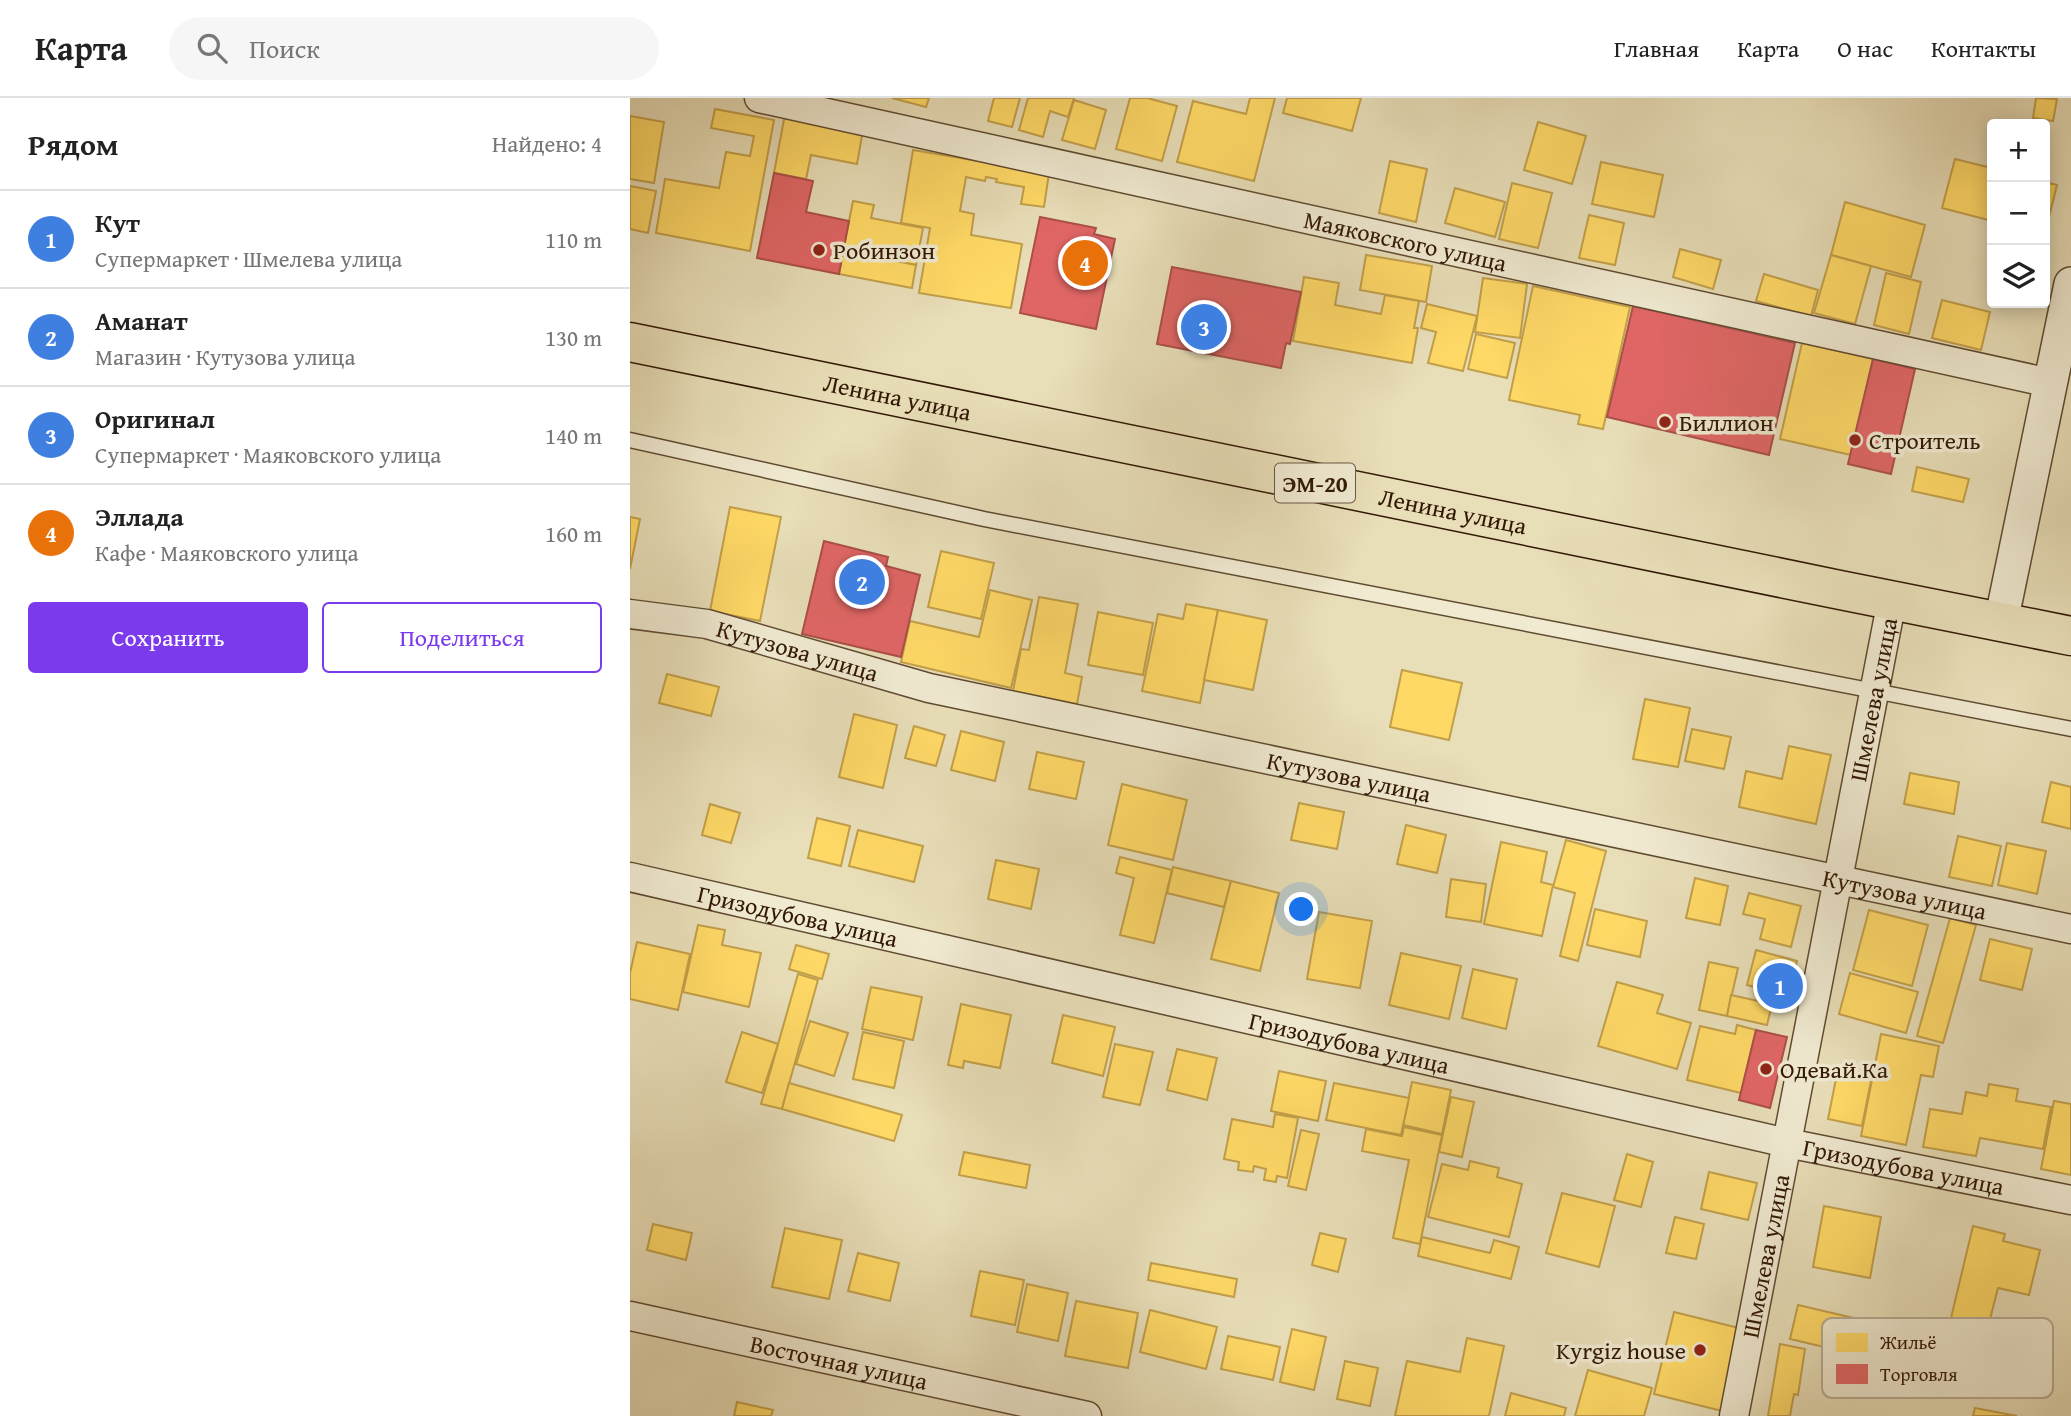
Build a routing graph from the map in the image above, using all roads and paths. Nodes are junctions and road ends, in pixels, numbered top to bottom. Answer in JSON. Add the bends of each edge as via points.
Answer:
{"nodes":[{"id":1,"x":759,"y":98,"type":"edge"},
{"id":2,"x":2071,"y":284,"type":"edge"},
{"id":3,"x":630,"y":342,"type":"edge"},
{"id":4,"x":2050,"y":383,"type":"junction"},
{"id":5,"x":630,"y":440,"type":"edge"},
{"id":6,"x":1892,"y":600,"type":"junction"},
{"id":7,"x":630,"y":614,"type":"edge"},
{"id":8,"x":2001,"y":621,"type":"junction"},
{"id":9,"x":2071,"y":636,"type":"edge"},
{"id":10,"x":1874,"y":691,"type":"junction"},
{"id":11,"x":2071,"y":729,"type":"edge"},
{"id":12,"x":630,"y":877,"type":"edge"},
{"id":13,"x":1838,"y":880,"type":"junction"},
{"id":14,"x":2071,"y":929,"type":"edge"},
{"id":15,"x":1787,"y":1143,"type":"junction"},
{"id":16,"x":2071,"y":1200,"type":"edge"},
{"id":17,"x":630,"y":1316,"type":"edge"},
{"id":18,"x":1087,"y":1416,"type":"edge"},
{"id":19,"x":1734,"y":1416,"type":"edge"}],
"edges":[{"from":1,"to":4,"type":"street","name":"Маяковского улица"},
{"from":2,"to":4,"type":"street"},
{"from":3,"to":6,"type":"main road","name":"Ленина улица","number":"ЭМ-20"},
{"from":4,"to":8,"type":"street"},
{"from":5,"to":10,"type":"lane","via":[[984,519]]},
{"from":6,"to":8,"type":"main road","name":"Ленина улица","number":"ЭМ-20"},
{"from":6,"to":10,"type":"street","name":"Шмелева улица"},
{"from":7,"to":13,"type":"street","name":"Кутузова улица","via":[[707,624],[929,688]]},
{"from":8,"to":9,"type":"main road","name":"Ленина улица","number":"ЭМ-20"},
{"from":10,"to":11,"type":"lane"},
{"from":10,"to":13,"type":"street","name":"Шмелева улица"},
{"from":12,"to":15,"type":"street","name":"Гризодубова улица"},
{"from":13,"to":14,"type":"street","name":"Кутузова улица"},
{"from":13,"to":15,"type":"street","name":"Шмелева улица"},
{"from":15,"to":16,"type":"street","name":"Гризодубова улица"},
{"from":15,"to":19,"type":"street","name":"Шмелева улица"},
{"from":17,"to":18,"type":"street","name":"Восточная улица"}]}
